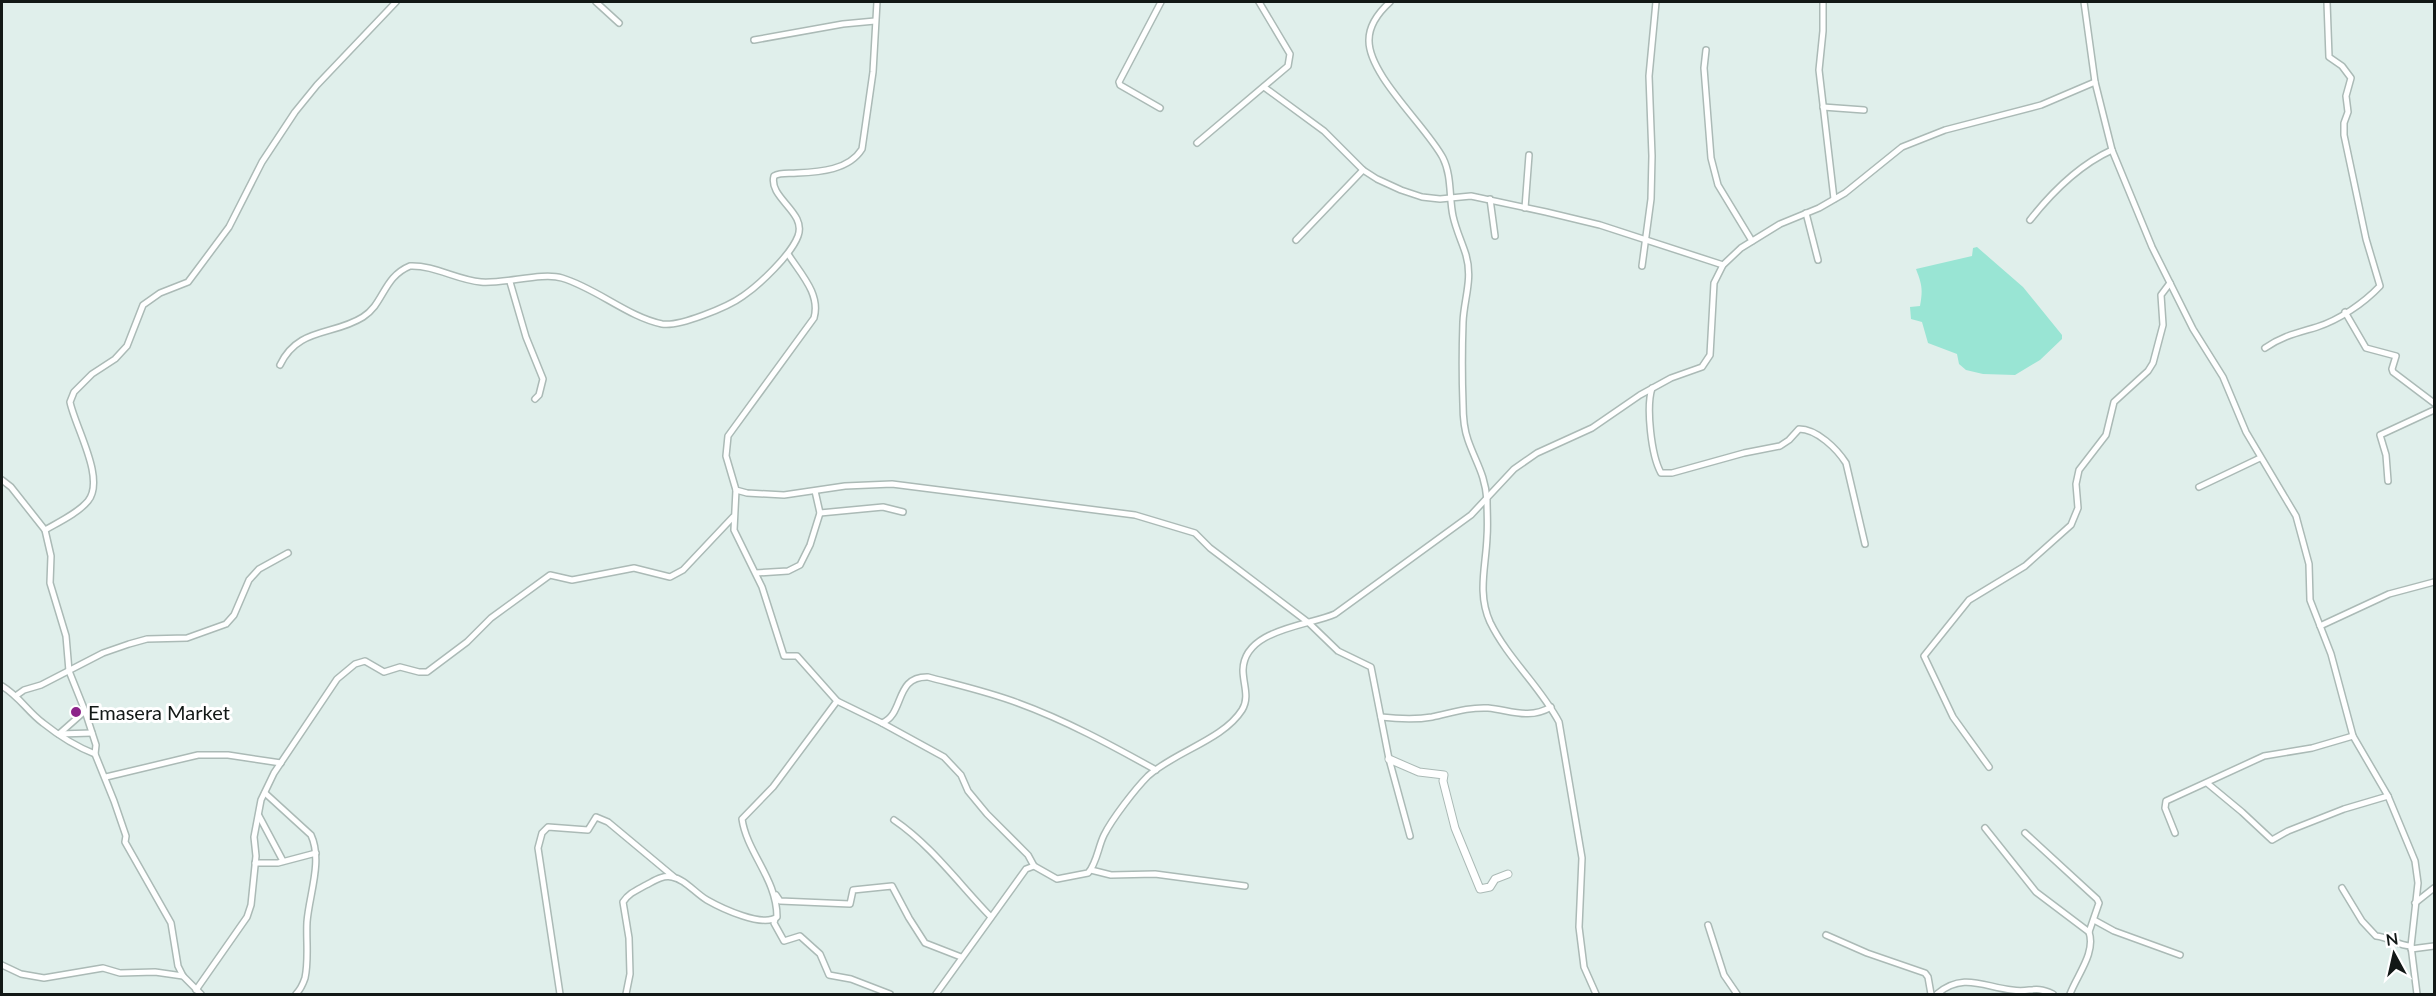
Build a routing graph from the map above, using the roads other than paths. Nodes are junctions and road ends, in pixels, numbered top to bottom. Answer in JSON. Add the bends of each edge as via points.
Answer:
{"nodes":[{"id":1,"x":396,"y":2,"type":"edge"},
{"id":2,"x":596,"y":2,"type":"edge"},
{"id":3,"x":877,"y":2,"type":"edge"},
{"id":4,"x":1161,"y":2,"type":"edge"},
{"id":5,"x":1259,"y":2,"type":"edge"},
{"id":6,"x":1390,"y":2,"type":"edge"},
{"id":7,"x":1656,"y":2,"type":"edge"},
{"id":8,"x":1823,"y":2,"type":"edge"},
{"id":9,"x":2084,"y":2,"type":"edge"},
{"id":10,"x":2327,"y":2,"type":"edge"},
{"id":11,"x":875,"y":21,"type":"junction"},
{"id":12,"x":619,"y":23,"type":"dead end"},
{"id":13,"x":754,"y":40,"type":"dead end"},
{"id":14,"x":1706,"y":50,"type":"dead end"},
{"id":15,"x":2095,"y":82,"type":"junction"},
{"id":16,"x":1264,"y":87,"type":"junction"},
{"id":17,"x":1823,"y":107,"type":"junction"},
{"id":18,"x":1160,"y":108,"type":"dead end"},
{"id":19,"x":1864,"y":110,"type":"dead end"},
{"id":20,"x":1197,"y":143,"type":"dead end"},
{"id":21,"x":2112,"y":150,"type":"junction"},
{"id":22,"x":1529,"y":155,"type":"dead end"},
{"id":23,"x":1363,"y":170,"type":"junction"},
{"id":24,"x":1452,"y":198,"type":"junction"},
{"id":25,"x":1490,"y":199,"type":"junction"},
{"id":26,"x":1834,"y":199,"type":"junction"},
{"id":27,"x":1525,"y":208,"type":"junction"},
{"id":28,"x":1806,"y":213,"type":"junction"},
{"id":29,"x":2030,"y":220,"type":"dead end"},
{"id":30,"x":1495,"y":236,"type":"dead end"},
{"id":31,"x":1296,"y":240,"type":"dead end"},
{"id":32,"x":1647,"y":240,"type":"junction"},
{"id":33,"x":1752,"y":241,"type":"junction"},
{"id":34,"x":788,"y":254,"type":"junction"},
{"id":35,"x":1818,"y":260,"type":"dead end"},
{"id":36,"x":1722,"y":265,"type":"junction"},
{"id":37,"x":1642,"y":266,"type":"dead end"},
{"id":38,"x":510,"y":282,"type":"junction"},
{"id":39,"x":2170,"y":283,"type":"junction"},
{"id":40,"x":2345,"y":312,"type":"junction"},
{"id":41,"x":2265,"y":348,"type":"dead end"},
{"id":42,"x":280,"y":365,"type":"dead end"},
{"id":43,"x":1652,"y":388,"type":"junction"},
{"id":44,"x":535,"y":399,"type":"dead end"},
{"id":45,"x":2434,"y":403,"type":"edge"},
{"id":46,"x":2434,"y":410,"type":"edge"},
{"id":47,"x":2260,"y":458,"type":"junction"},
{"id":48,"x":2,"y":480,"type":"edge"},
{"id":49,"x":2388,"y":481,"type":"dead end"},
{"id":50,"x":2199,"y":487,"type":"dead end"},
{"id":51,"x":736,"y":490,"type":"junction"},
{"id":52,"x":815,"y":491,"type":"junction"},
{"id":53,"x":1487,"y":498,"type":"junction"},
{"id":54,"x":903,"y":512,"type":"dead end"},
{"id":55,"x":820,"y":513,"type":"junction"},
{"id":56,"x":733,"y":517,"type":"junction"},
{"id":57,"x":45,"y":530,"type":"junction"},
{"id":58,"x":1865,"y":544,"type":"dead end"},
{"id":59,"x":288,"y":553,"type":"dead end"},
{"id":60,"x":756,"y":573,"type":"junction"},
{"id":61,"x":2434,"y":582,"type":"edge"},
{"id":62,"x":1309,"y":623,"type":"junction"},
{"id":63,"x":2320,"y":626,"type":"junction"},
{"id":64,"x":69,"y":671,"type":"junction"},
{"id":65,"x":2,"y":686,"type":"edge"},
{"id":66,"x":17,"y":695,"type":"junction"},
{"id":67,"x":837,"y":701,"type":"junction"},
{"id":68,"x":1551,"y":707,"type":"junction"},
{"id":69,"x":85,"y":711,"type":"junction"},
{"id":70,"x":1381,"y":717,"type":"junction"},
{"id":71,"x":882,"y":723,"type":"junction"},
{"id":72,"x":92,"y":733,"type":"junction"},
{"id":73,"x":59,"y":734,"type":"junction"},
{"id":74,"x":2353,"y":736,"type":"junction"},
{"id":75,"x":95,"y":754,"type":"junction"},
{"id":76,"x":1389,"y":759,"type":"junction"},
{"id":77,"x":281,"y":763,"type":"junction"},
{"id":78,"x":1989,"y":766,"type":"dead end"},
{"id":79,"x":1156,"y":770,"type":"junction"},
{"id":80,"x":106,"y":777,"type":"junction"},
{"id":81,"x":2207,"y":783,"type":"junction"},
{"id":82,"x":265,"y":793,"type":"junction"},
{"id":83,"x":2388,"y":796,"type":"junction"},
{"id":84,"x":259,"y":812,"type":"junction"},
{"id":85,"x":894,"y":820,"type":"dead end"},
{"id":86,"x":1985,"y":828,"type":"dead end"},
{"id":87,"x":2175,"y":833,"type":"dead end"},
{"id":88,"x":2025,"y":834,"type":"dead end"},
{"id":89,"x":1410,"y":836,"type":"dead end"},
{"id":90,"x":316,"y":853,"type":"junction"},
{"id":91,"x":283,"y":861,"type":"junction"},
{"id":92,"x":255,"y":863,"type":"junction"},
{"id":93,"x":1034,"y":866,"type":"junction"},
{"id":94,"x":1091,"y":870,"type":"junction"},
{"id":95,"x":1508,"y":874,"type":"dead end"},
{"id":96,"x":674,"y":877,"type":"junction"},
{"id":97,"x":1245,"y":886,"type":"dead end"},
{"id":98,"x":2342,"y":888,"type":"dead end"},
{"id":99,"x":2434,"y":888,"type":"edge"},
{"id":100,"x":773,"y":891,"type":"junction"},
{"id":101,"x":2415,"y":903,"type":"junction"},
{"id":102,"x":991,"y":917,"type":"junction"},
{"id":103,"x":775,"y":919,"type":"junction"},
{"id":104,"x":2094,"y":920,"type":"junction"},
{"id":105,"x":1708,"y":925,"type":"dead end"},
{"id":106,"x":2089,"y":932,"type":"junction"},
{"id":107,"x":1826,"y":935,"type":"dead end"},
{"id":108,"x":2434,"y":946,"type":"edge"},
{"id":109,"x":2411,"y":948,"type":"junction"},
{"id":110,"x":2180,"y":955,"type":"dead end"},
{"id":111,"x":961,"y":957,"type":"junction"},
{"id":112,"x":2,"y":965,"type":"edge"},
{"id":113,"x":183,"y":976,"type":"junction"},
{"id":114,"x":198,"y":992,"type":"edge"},
{"id":115,"x":296,"y":994,"type":"edge"},
{"id":116,"x":560,"y":994,"type":"edge"},
{"id":117,"x":626,"y":994,"type":"edge"},
{"id":118,"x":890,"y":994,"type":"edge"},
{"id":119,"x":936,"y":994,"type":"edge"},
{"id":120,"x":1596,"y":994,"type":"edge"},
{"id":121,"x":1737,"y":994,"type":"edge"},
{"id":122,"x":1931,"y":994,"type":"edge"},
{"id":123,"x":1937,"y":994,"type":"edge"},
{"id":124,"x":2053,"y":994,"type":"edge"},
{"id":125,"x":2070,"y":994,"type":"edge"},
{"id":126,"x":2417,"y":994,"type":"edge"}],
"edges":[{"from":1,"to":57,"type":"street","via":[[295,112],[262,162],[229,227],[198,270],[188,282],[142,305],[127,346],[74,392],[70,402],[92,465],[93,491],[84,506]]},
{"from":2,"to":12,"type":"street"},
{"from":3,"to":11,"type":"street"},
{"from":4,"to":18,"type":"street","via":[[1119,82]]},
{"from":5,"to":16,"type":"street","via":[[1290,54],[1288,66]]},
{"from":6,"to":24,"type":"street","via":[[1371,27],[1369,49],[1404,109],[1443,158]]},
{"from":7,"to":32,"type":"street","via":[[1649,76],[1652,156]]},
{"from":8,"to":17,"type":"street","via":[[1819,70]]},
{"from":9,"to":15,"type":"street"},
{"from":10,"to":40,"type":"street","via":[[2329,54],[2351,78],[2344,135],[2380,282],[2376,290]]},
{"from":11,"to":13,"type":"street"},
{"from":11,"to":34,"type":"street","via":[[866,137],[859,154],[828,171],[774,176],[773,186],[798,223],[799,234]]},
{"from":14,"to":33,"type":"street","via":[[1711,158],[1718,185]]},
{"from":15,"to":21,"type":"street"},
{"from":15,"to":26,"type":"street","via":[[2041,105],[1944,130],[1902,147]]},
{"from":16,"to":20,"type":"street"},
{"from":16,"to":23,"type":"street","via":[[1324,131]]},
{"from":17,"to":19,"type":"street"},
{"from":17,"to":26,"type":"street"},
{"from":21,"to":29,"type":"street","via":[[2076,172]]},
{"from":21,"to":39,"type":"street"},
{"from":22,"to":27,"type":"street"},
{"from":23,"to":24,"type":"street","via":[[1412,194]]},
{"from":23,"to":31,"type":"street"},
{"from":24,"to":25,"type":"street"},
{"from":24,"to":53,"type":"street","via":[[1452,215],[1469,268],[1463,321],[1463,414]]},
{"from":25,"to":27,"type":"street"},
{"from":25,"to":30,"type":"street"},
{"from":26,"to":28,"type":"street"},
{"from":27,"to":32,"type":"street"},
{"from":28,"to":33,"type":"street"},
{"from":28,"to":35,"type":"street"},
{"from":32,"to":36,"type":"street"},
{"from":32,"to":37,"type":"street"},
{"from":33,"to":36,"type":"street"},
{"from":34,"to":38,"type":"street","via":[[744,296],[670,325],[649,320],[565,279],[552,276]]},
{"from":34,"to":51,"type":"street","via":[[813,294],[817,309],[728,436],[726,456]]},
{"from":36,"to":43,"type":"street","via":[[1714,283],[1707,362]]},
{"from":38,"to":42,"type":"street","via":[[477,282],[410,266],[391,278],[375,307],[365,316],[303,339],[290,348]]},
{"from":38,"to":44,"type":"street","via":[[543,379]]},
{"from":39,"to":47,"type":"street","via":[[2223,377]]},
{"from":39,"to":78,"type":"street","via":[[2161,295],[2163,325],[2153,363],[2114,402],[2106,435],[2079,470],[2078,508],[2071,525],[2025,566],[1970,600],[1924,656],[1953,717]]},
{"from":40,"to":41,"type":"street"},
{"from":40,"to":45,"type":"street","via":[[2366,348],[2396,356],[2393,372]]},
{"from":43,"to":53,"type":"street","via":[[1592,428],[1537,453],[1514,469]]},
{"from":43,"to":58,"type":"street","via":[[1648,407],[1661,473],[1780,446],[1799,429],[1806,429],[1846,463]]},
{"from":46,"to":49,"type":"street","via":[[2380,435]]},
{"from":47,"to":50,"type":"street"},
{"from":47,"to":63,"type":"street","via":[[2296,516],[2309,564],[2310,600]]},
{"from":48,"to":57,"type":"street"},
{"from":51,"to":52,"type":"street","via":[[769,495]]},
{"from":51,"to":56,"type":"street"},
{"from":52,"to":55,"type":"street"},
{"from":52,"to":62,"type":"street","via":[[892,484],[1135,515],[1195,534]]},
{"from":53,"to":62,"type":"street","via":[[1471,515],[1348,605]]},
{"from":53,"to":68,"type":"street","via":[[1482,592],[1489,619],[1506,651]]},
{"from":54,"to":55,"type":"street","via":[[884,507]]},
{"from":55,"to":60,"type":"street","via":[[799,567]]},
{"from":56,"to":60,"type":"street","via":[[734,530]]},
{"from":56,"to":77,"type":"street","via":[[696,557],[670,577],[634,568],[572,580],[550,576],[491,618],[428,672],[400,667],[384,672],[365,661],[355,664],[337,679]]},
{"from":57,"to":64,"type":"street","via":[[51,556],[50,583],[66,636]]},
{"from":59,"to":64,"type":"street","via":[[254,574],[226,624],[187,639],[147,639],[129,644]]},
{"from":60,"to":67,"type":"street","via":[[784,656],[797,656]]},
{"from":61,"to":63,"type":"street","via":[[2389,594]]},
{"from":62,"to":70,"type":"street","via":[[1338,651],[1371,667]]},
{"from":62,"to":79,"type":"street","via":[[1280,630],[1255,645],[1243,668],[1246,696],[1242,710],[1221,730]]},
{"from":63,"to":74,"type":"street"},
{"from":64,"to":66,"type":"street"},
{"from":64,"to":69,"type":"street"},
{"from":65,"to":66,"type":"street"},
{"from":66,"to":73,"type":"street","via":[[42,723]]},
{"from":67,"to":71,"type":"street"},
{"from":67,"to":100,"type":"street","via":[[773,787],[742,819]]},
{"from":68,"to":70,"type":"street","via":[[1529,714],[1480,708],[1416,718]]},
{"from":68,"to":120,"type":"street","via":[[1563,739],[1579,836],[1579,927],[1584,967]]},
{"from":69,"to":72,"type":"street"},
{"from":69,"to":73,"type":"street"},
{"from":70,"to":76,"type":"street"},
{"from":71,"to":79,"type":"street","via":[[894,711],[906,685],[928,677],[1016,702]]},
{"from":71,"to":93,"type":"street","via":[[944,757],[961,775],[968,791]]},
{"from":72,"to":73,"type":"street"},
{"from":72,"to":75,"type":"street"},
{"from":73,"to":75,"type":"street"},
{"from":74,"to":81,"type":"street","via":[[2264,756]]},
{"from":74,"to":83,"type":"street"},
{"from":75,"to":80,"type":"street"},
{"from":76,"to":89,"type":"street"},
{"from":76,"to":95,"type":"street","via":[[1419,772],[1444,775],[1455,828],[1480,889]]},
{"from":77,"to":80,"type":"street","via":[[198,755]]},
{"from":77,"to":82,"type":"street"},
{"from":79,"to":94,"type":"street","via":[[1105,833]]},
{"from":80,"to":113,"type":"street","via":[[126,842],[171,923]]},
{"from":81,"to":83,"type":"street","via":[[2272,840],[2344,809]]},
{"from":81,"to":87,"type":"street","via":[[2166,801]]},
{"from":82,"to":84,"type":"street"},
{"from":82,"to":90,"type":"street","via":[[311,835]]},
{"from":83,"to":101,"type":"street","via":[[2415,861]]},
{"from":84,"to":91,"type":"street"},
{"from":84,"to":92,"type":"street","via":[[254,837]]},
{"from":85,"to":102,"type":"street","via":[[934,854]]},
{"from":86,"to":106,"type":"street","via":[[2036,892]]},
{"from":88,"to":104,"type":"street","via":[[2097,899]]},
{"from":90,"to":91,"type":"street"},
{"from":90,"to":115,"type":"street","via":[[307,921],[305,979]]},
{"from":91,"to":92,"type":"street"},
{"from":92,"to":114,"type":"street","via":[[247,917]]},
{"from":93,"to":94,"type":"street","via":[[1057,879]]},
{"from":93,"to":102,"type":"street","via":[[1021,875]]},
{"from":94,"to":97,"type":"street"},
{"from":96,"to":103,"type":"street","via":[[732,912],[762,921]]},
{"from":96,"to":116,"type":"street","via":[[608,822],[596,817],[588,831],[548,828],[542,833],[538,848]]},
{"from":96,"to":117,"type":"street","via":[[664,876],[632,892],[623,902],[630,974]]},
{"from":98,"to":109,"type":"street","via":[[2376,936]]},
{"from":99,"to":101,"type":"street"},
{"from":100,"to":103,"type":"street"},
{"from":100,"to":111,"type":"street","via":[[780,901],[850,904],[854,890],[892,886],[925,943]]},
{"from":101,"to":109,"type":"street"},
{"from":102,"to":111,"type":"street"},
{"from":103,"to":118,"type":"street","via":[[784,941],[800,936],[820,954],[829,975]]},
{"from":104,"to":106,"type":"street"},
{"from":104,"to":110,"type":"street"},
{"from":105,"to":121,"type":"street","via":[[1724,975]]},
{"from":106,"to":125,"type":"street","via":[[2087,958]]},
{"from":107,"to":122,"type":"street","via":[[1924,973]]},
{"from":108,"to":109,"type":"street"},
{"from":109,"to":126,"type":"street"},
{"from":111,"to":119,"type":"street"},
{"from":112,"to":113,"type":"street","via":[[21,975],[44,978],[103,968],[120,973]]},
{"from":113,"to":114,"type":"street"},
{"from":123,"to":124,"type":"street","via":[[1971,981],[2012,990],[2038,988]]}]}
